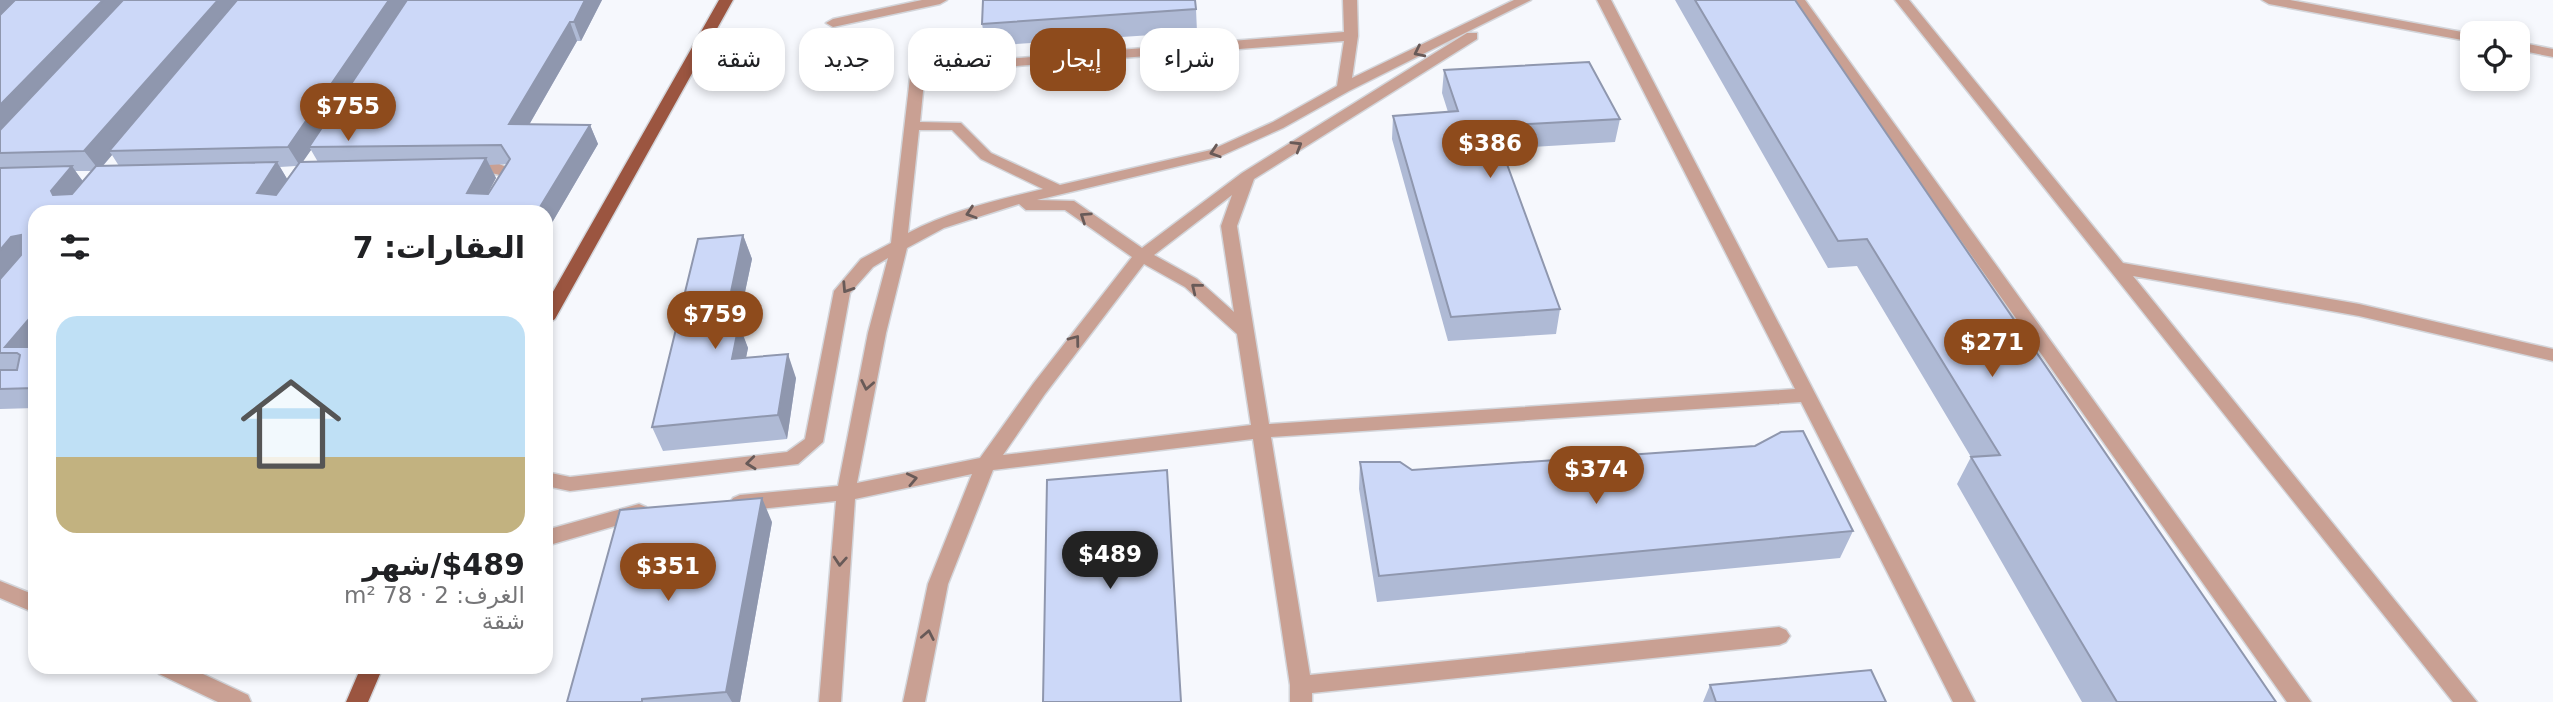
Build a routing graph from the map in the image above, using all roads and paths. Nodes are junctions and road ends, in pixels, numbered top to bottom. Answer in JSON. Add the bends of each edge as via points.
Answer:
{"nodes":[{"id":1,"x":726,"y":0,"type":"edge"},
{"id":2,"x":940,"y":0,"type":"edge"},
{"id":3,"x":1350,"y":0,"type":"edge"},
{"id":4,"x":1526,"y":0,"type":"edge"},
{"id":5,"x":1604,"y":0,"type":"edge"},
{"id":6,"x":1798,"y":0,"type":"edge"},
{"id":7,"x":1902,"y":0,"type":"edge"},
{"id":8,"x":2269,"y":0,"type":"edge"},
{"id":9,"x":833,"y":23,"type":"dead end"},
{"id":10,"x":1351,"y":36,"type":"junction"},
{"id":11,"x":2460,"y":36,"type":"edge"},
{"id":12,"x":2530,"y":48,"type":"edge"},
{"id":13,"x":2553,"y":52,"type":"edge"},
{"id":14,"x":1344,"y":88,"type":"junction"},
{"id":15,"x":910,"y":126,"type":"junction"},
{"id":16,"x":448,"y":169,"type":"edge"},
{"id":17,"x":1247,"y":176,"type":"junction"},
{"id":18,"x":1058,"y":190,"type":"junction"},
{"id":19,"x":492,"y":205,"type":"edge"},
{"id":20,"x":995,"y":205,"type":"junction"},
{"id":21,"x":899,"y":247,"type":"junction"},
{"id":22,"x":1142,"y":256,"type":"junction"},
{"id":23,"x":2118,"y":268,"type":"junction"},
{"id":24,"x":553,"y":307,"type":"edge"},
{"id":25,"x":1244,"y":330,"type":"junction"},
{"id":26,"x":2553,"y":355,"type":"edge"},
{"id":27,"x":1809,"y":395,"type":"junction"},
{"id":28,"x":1261,"y":431,"type":"junction"},
{"id":29,"x":986,"y":464,"type":"junction"},
{"id":30,"x":553,"y":481,"type":"edge"},
{"id":31,"x":846,"y":493,"type":"junction"},
{"id":32,"x":723,"y":504,"type":"edge"},
{"id":33,"x":654,"y":510,"type":"edge"},
{"id":34,"x":553,"y":536,"type":"edge"},
{"id":35,"x":0,"y":589,"type":"edge"},
{"id":36,"x":28,"y":601,"type":"edge"},
{"id":37,"x":1779,"y":636,"type":"dead end"},
{"id":38,"x":182,"y":674,"type":"edge"},
{"id":39,"x":369,"y":674,"type":"edge"},
{"id":40,"x":1301,"y":693,"type":"edge"},
{"id":41,"x":240,"y":702,"type":"edge"},
{"id":42,"x":357,"y":702,"type":"edge"},
{"id":43,"x":830,"y":702,"type":"edge"},
{"id":44,"x":914,"y":702,"type":"edge"},
{"id":45,"x":1965,"y":702,"type":"edge"},
{"id":46,"x":2300,"y":702,"type":"edge"},
{"id":47,"x":2466,"y":702,"type":"edge"}],
"edges":[{"from":1,"to":24,"type":"main road"},
{"from":2,"to":9,"type":"street"},
{"from":3,"to":10,"type":"street"},
{"from":4,"to":14,"type":"street","one_way":true},
{"from":17,"to":4,"type":"street","one_way":true},
{"from":5,"to":27,"type":"street"},
{"from":6,"to":46,"type":"street"},
{"from":7,"to":23,"type":"street"},
{"from":8,"to":11,"type":"street"},
{"from":10,"to":14,"type":"street"},
{"from":10,"to":15,"type":"street","via":[[991,64],[953,43],[933,49],[919,60]]},
{"from":12,"to":13,"type":"street"},
{"from":14,"to":18,"type":"street","one_way":true,"via":[[1279,125],[1216,153]]},
{"from":15,"to":18,"type":"street","via":[[956,126],[986,156]]},
{"from":15,"to":21,"type":"street"},
{"from":16,"to":19,"type":"street","via":[[497,168],[508,173]]},
{"from":17,"to":22,"type":"street"},
{"from":17,"to":25,"type":"street","via":[[1229,226]]},
{"from":18,"to":20,"type":"street"},
{"from":20,"to":21,"type":"street","one_way":true,"via":[[938,224]]},
{"from":22,"to":20,"type":"street","one_way":true,"via":[[1068,205]]},
{"from":21,"to":30,"type":"street","one_way":true,"via":[[867,263],[842,291],[814,442],[791,459],[569,484]]},
{"from":21,"to":31,"type":"street","one_way":true},
{"from":25,"to":22,"type":"street","one_way":true,"via":[[1191,282]]},
{"from":29,"to":22,"type":"street","one_way":true},
{"from":23,"to":26,"type":"street","via":[[2359,310]]},
{"from":23,"to":47,"type":"street"},
{"from":25,"to":28,"type":"street"},
{"from":27,"to":28,"type":"street"},
{"from":27,"to":45,"type":"street"},
{"from":28,"to":29,"type":"street"},
{"from":28,"to":40,"type":"street"},
{"from":31,"to":29,"type":"street","one_way":true},
{"from":44,"to":29,"type":"street","one_way":true,"via":[[938,584]]},
{"from":31,"to":32,"type":"street"},
{"from":31,"to":43,"type":"street","one_way":true},
{"from":33,"to":34,"type":"street"},
{"from":35,"to":36,"type":"street"},
{"from":37,"to":40,"type":"street"},
{"from":38,"to":41,"type":"street"},
{"from":39,"to":42,"type":"main road"}]}
